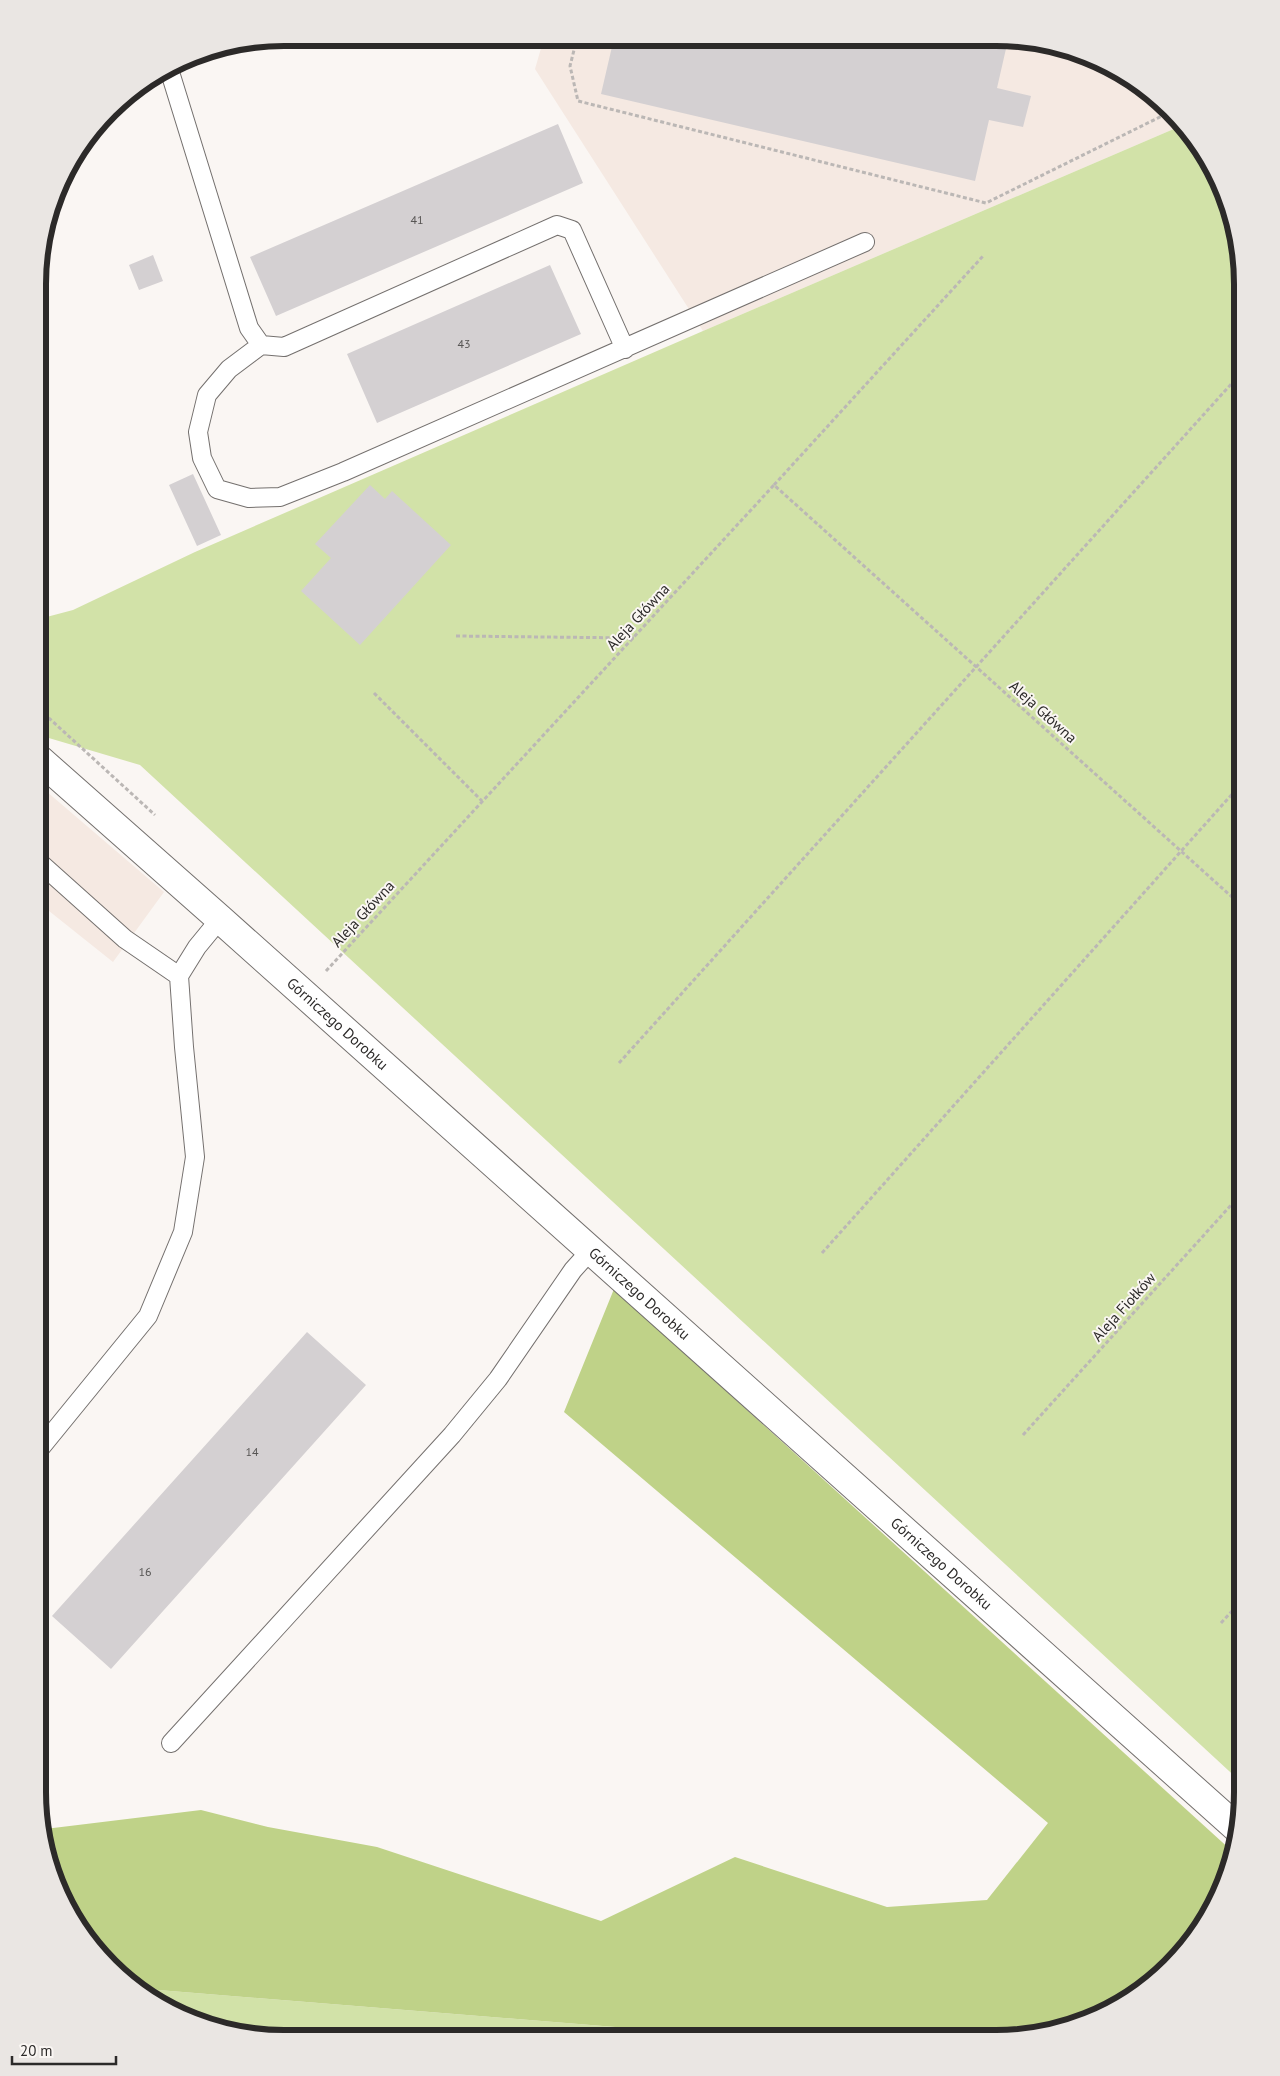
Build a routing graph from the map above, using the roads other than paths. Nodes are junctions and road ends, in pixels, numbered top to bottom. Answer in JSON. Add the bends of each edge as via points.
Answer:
{"nodes":[{"id":1,"x":171,"y":75,"type":"edge"},
{"id":2,"x":865,"y":242,"type":"dead end"},
{"id":3,"x":260,"y":345,"type":"junction"},
{"id":4,"x":625,"y":349,"type":"junction"},
{"id":5,"x":46,"y":765,"type":"edge"},
{"id":6,"x":46,"y":868,"type":"edge"},
{"id":7,"x":220,"y":919,"type":"junction"},
{"id":8,"x":179,"y":976,"type":"junction"},
{"id":9,"x":591,"y":1250,"type":"junction"},
{"id":10,"x":46,"y":1441,"type":"edge"},
{"id":11,"x":171,"y":1743,"type":"dead end"},
{"id":12,"x":1232,"y":1824,"type":"edge"}],
"edges":[{"from":1,"to":3,"type":"lane","via":[[249,328]]},
{"from":2,"to":4,"type":"lane"},
{"from":3,"to":4,"type":"lane","via":[[284,347],[557,225],[572,230]]},
{"from":3,"to":4,"type":"lane","via":[[229,369],[207,395],[198,432],[202,458],[217,489],[249,498],[280,497]]},
{"from":5,"to":7,"type":"street","name":"Górniczego Dorobku"},
{"from":6,"to":8,"type":"lane","via":[[125,939]]},
{"from":7,"to":8,"type":"lane"},
{"from":7,"to":9,"type":"street","name":"Górniczego Dorobku"},
{"from":8,"to":10,"type":"lane","via":[[195,1157],[184,1232],[148,1316]]},
{"from":9,"to":11,"type":"lane","via":[[573,1270],[498,1379],[452,1435]]},
{"from":9,"to":12,"type":"street","name":"Górniczego Dorobku"}]}
